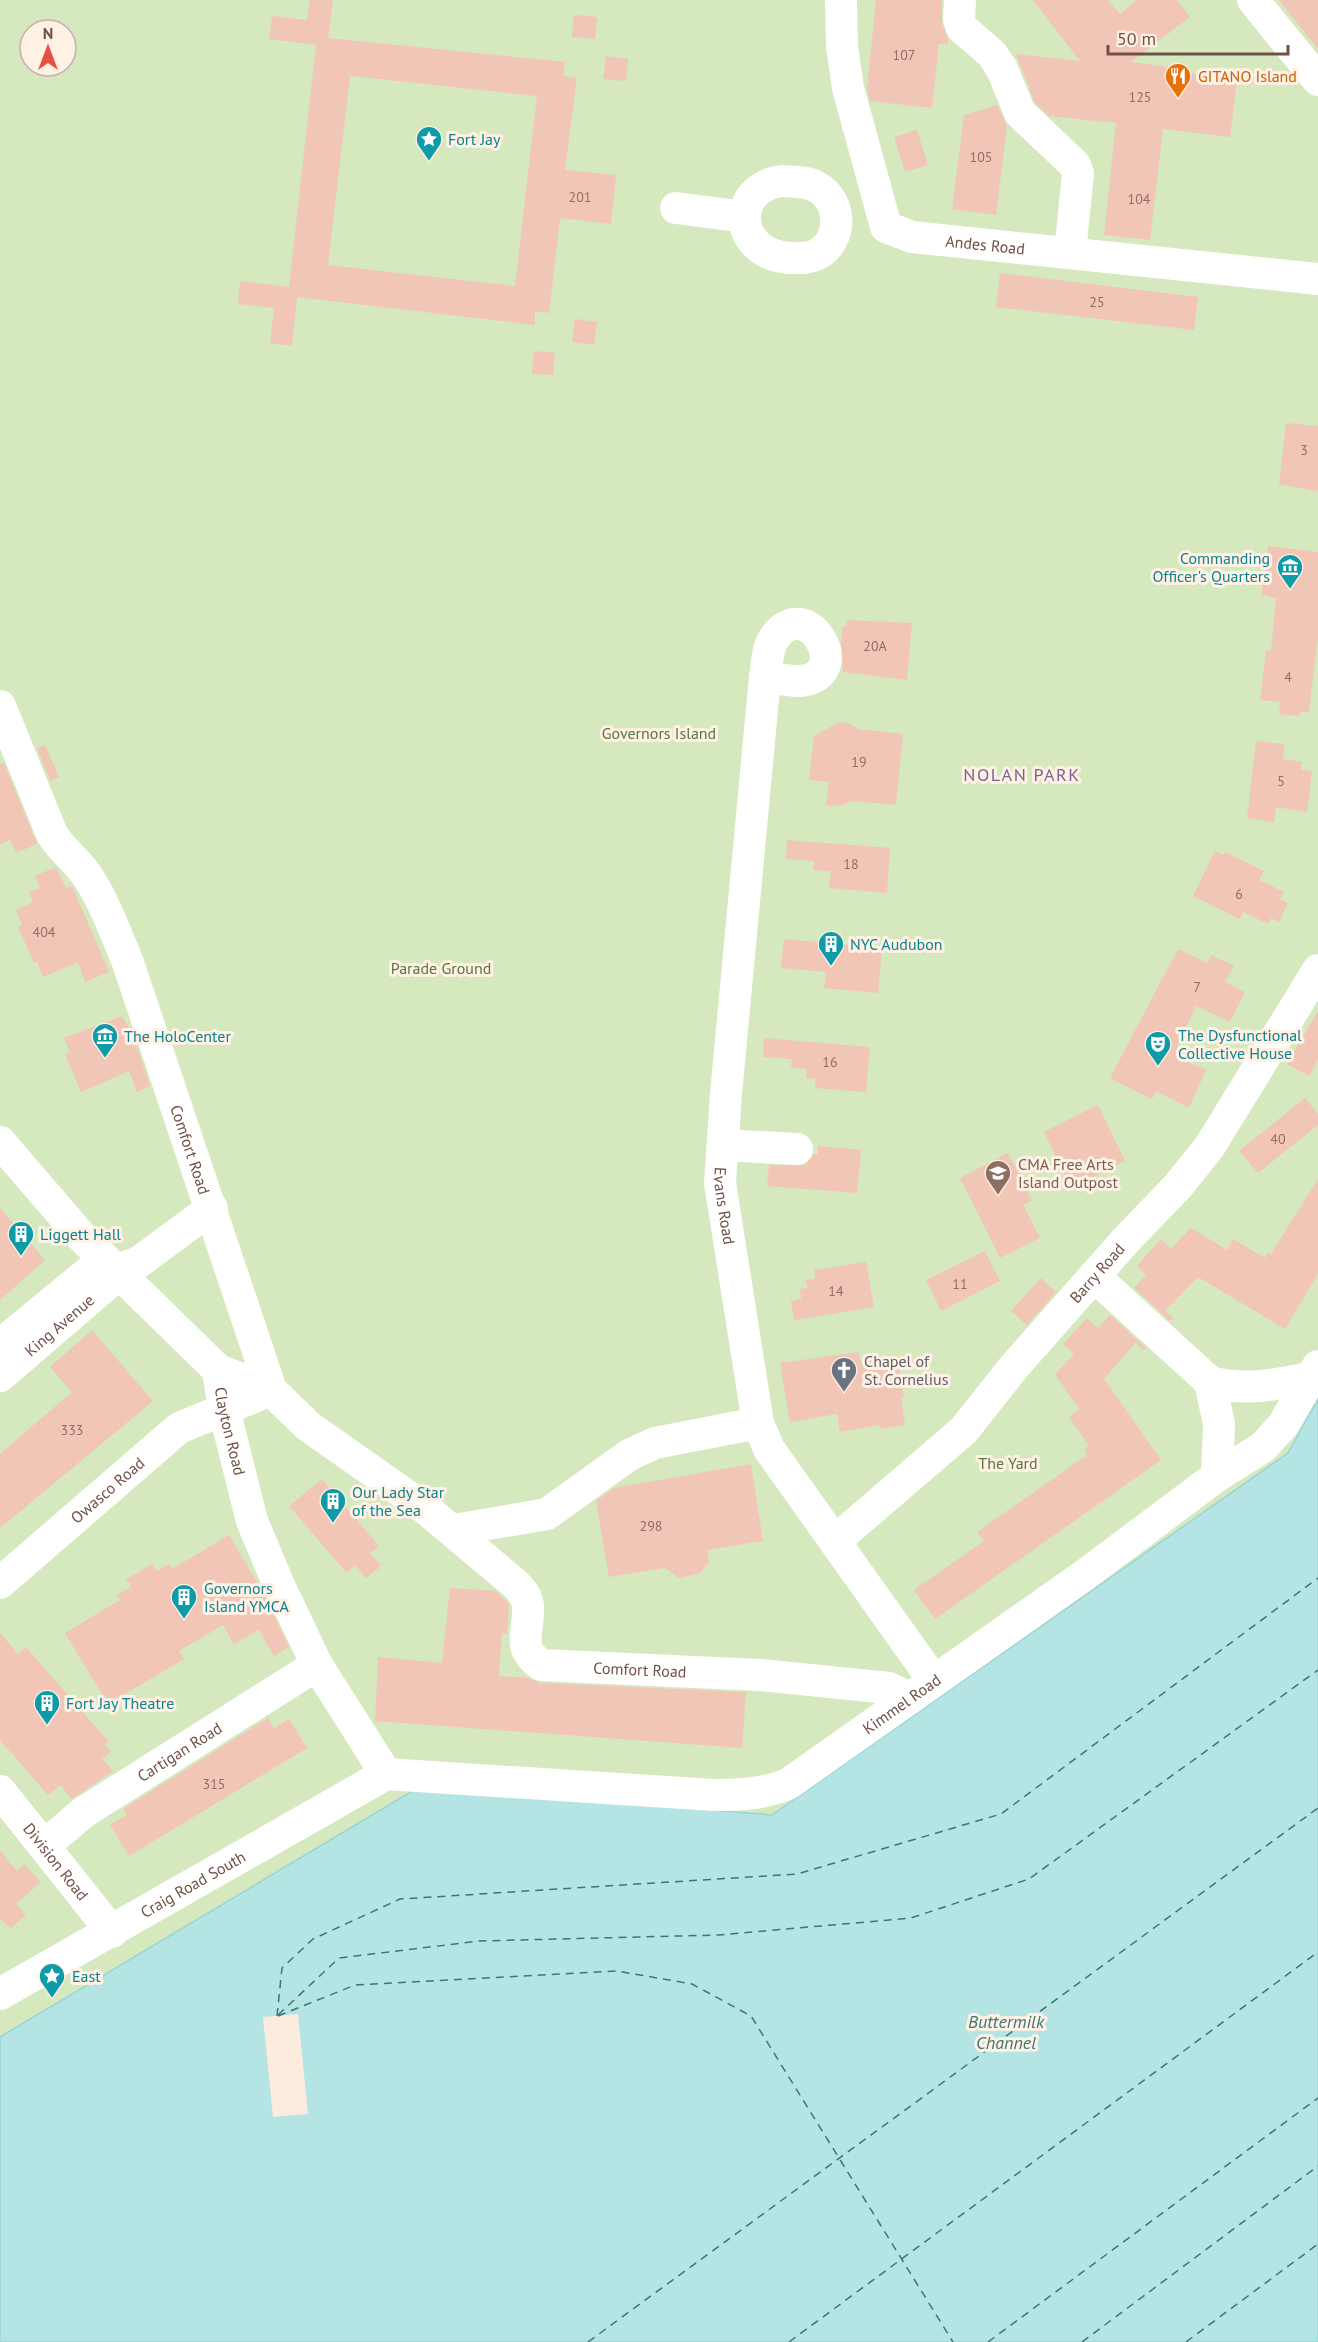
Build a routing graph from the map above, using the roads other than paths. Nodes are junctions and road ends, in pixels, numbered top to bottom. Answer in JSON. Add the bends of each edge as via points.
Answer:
{"nodes":[{"id":1,"x":841,"y":0,"type":"edge"},
{"id":2,"x":960,"y":0,"type":"edge"},
{"id":3,"x":1253,"y":0,"type":"edge"},
{"id":4,"x":1318,"y":80,"type":"edge"},
{"id":5,"x":676,"y":208,"type":"dead end"},
{"id":6,"x":745,"y":217,"type":"junction"},
{"id":7,"x":886,"y":227,"type":"junction"},
{"id":8,"x":836,"y":228,"type":"junction"},
{"id":9,"x":1070,"y":253,"type":"junction"},
{"id":10,"x":1318,"y":279,"type":"edge"},
{"id":11,"x":765,"y":677,"type":"dead end"},
{"id":12,"x":0,"y":706,"type":"edge"},
{"id":13,"x":1318,"y":969,"type":"edge"},
{"id":14,"x":0,"y":1142,"type":"edge"},
{"id":15,"x":723,"y":1145,"type":"junction"},
{"id":16,"x":797,"y":1149,"type":"dead end"},
{"id":17,"x":212,"y":1208,"type":"junction"},
{"id":18,"x":114,"y":1271,"type":"junction"},
{"id":19,"x":1094,"y":1276,"type":"junction"},
{"id":20,"x":0,"y":1345,"type":"edge"},
{"id":21,"x":218,"y":1370,"type":"junction"},
{"id":22,"x":1315,"y":1371,"type":"edge"},
{"id":23,"x":0,"y":1376,"type":"edge"},
{"id":24,"x":1210,"y":1382,"type":"junction"},
{"id":25,"x":272,"y":1390,"type":"junction"},
{"id":26,"x":224,"y":1409,"type":"junction"},
{"id":27,"x":758,"y":1423,"type":"junction"},
{"id":28,"x":1217,"y":1476,"type":"junction"},
{"id":29,"x":454,"y":1530,"type":"junction"},
{"id":30,"x":835,"y":1541,"type":"junction"},
{"id":31,"x":0,"y":1583,"type":"edge"},
{"id":32,"x":317,"y":1665,"type":"junction"},
{"id":33,"x":922,"y":1690,"type":"junction"},
{"id":34,"x":386,"y":1774,"type":"junction"},
{"id":35,"x":0,"y":1791,"type":"edge"},
{"id":36,"x":45,"y":1845,"type":"junction"},
{"id":37,"x":112,"y":1932,"type":"junction"},
{"id":38,"x":0,"y":1994,"type":"edge"}],
"edges":[{"from":1,"to":7,"type":"street","via":[[848,88]]},
{"from":2,"to":9,"type":"street","via":[[962,28],[992,54],[1020,113],[1075,165],[1078,173]]},
{"from":3,"to":4,"type":"street"},
{"from":5,"to":6,"type":"street"},
{"from":6,"to":8,"type":"street","via":[[747,233],[756,247],[777,257],[801,259],[816,255],[828,245]]},
{"from":6,"to":8,"type":"street","via":[[753,195],[765,185],[781,181],[804,183],[819,189],[830,200]]},
{"from":7,"to":8,"type":"street"},
{"from":7,"to":9,"type":"street","name":"Andes Road","via":[[912,237]]},
{"from":9,"to":10,"type":"street","name":"Andes Road"},
{"from":11,"to":15,"type":"street","name":"Evans Road"},
{"from":12,"to":17,"type":"street","name":"Comfort Road","via":[[52,834],[60,848],[82,868],[126,957]]},
{"from":13,"to":19,"type":"street","name":"Barry Road","via":[[1210,1146]]},
{"from":14,"to":18,"type":"street","name":"Clayton Road"},
{"from":15,"to":16,"type":"street"},
{"from":15,"to":27,"type":"street","name":"Evans Road","via":[[720,1183]]},
{"from":17,"to":18,"type":"street","name":"King Avenue","via":[[139,1262]]},
{"from":17,"to":25,"type":"street","name":"Comfort Road"},
{"from":18,"to":20,"type":"street","name":"King Avenue","via":[[90,1271]]},
{"from":18,"to":21,"type":"street","name":"Clayton Road"},
{"from":18,"to":23,"type":"street","name":"King Avenue","via":[[108,1283]]},
{"from":19,"to":24,"type":"street"},
{"from":19,"to":30,"type":"street","name":"Barry Road","via":[[964,1430]]},
{"from":21,"to":25,"type":"street"},
{"from":21,"to":26,"type":"street","name":"Clayton Road"},
{"from":22,"to":24,"type":"street","via":[[1261,1386]]},
{"from":22,"to":28,"type":"street","name":"Kimmel Road","via":[[1275,1436]]},
{"from":24,"to":28,"type":"street","via":[[1219,1424]]},
{"from":25,"to":26,"type":"street","name":"Owasco Road"},
{"from":25,"to":29,"type":"street","name":"Comfort Road","via":[[308,1426]]},
{"from":26,"to":31,"type":"street","name":"Owasco Road","via":[[179,1428]]},
{"from":26,"to":32,"type":"street","name":"Clayton Road","via":[[252,1521]]},
{"from":27,"to":29,"type":"street","via":[[655,1443],[629,1455],[547,1514]]},
{"from":27,"to":30,"type":"street","name":"Evans Road","via":[[769,1449]]},
{"from":28,"to":33,"type":"street","name":"Kimmel Road"},
{"from":29,"to":33,"type":"street","name":"Comfort Road","via":[[525,1594],[525,1647],[531,1659],[541,1665],[760,1675]]},
{"from":30,"to":33,"type":"street","name":"Evans Road"},
{"from":32,"to":34,"type":"street","name":"Clayton Road"},
{"from":32,"to":36,"type":"street","name":"Cartigan Road","via":[[84,1812]]},
{"from":33,"to":34,"type":"street","name":"Kimmel Road","via":[[788,1784],[745,1795]]},
{"from":34,"to":37,"type":"street","name":"Craig Road South"},
{"from":35,"to":36,"type":"street","name":"Division Road"},
{"from":36,"to":37,"type":"street","name":"Division Road"},
{"from":37,"to":38,"type":"street","name":"Craig Road South"}]}
